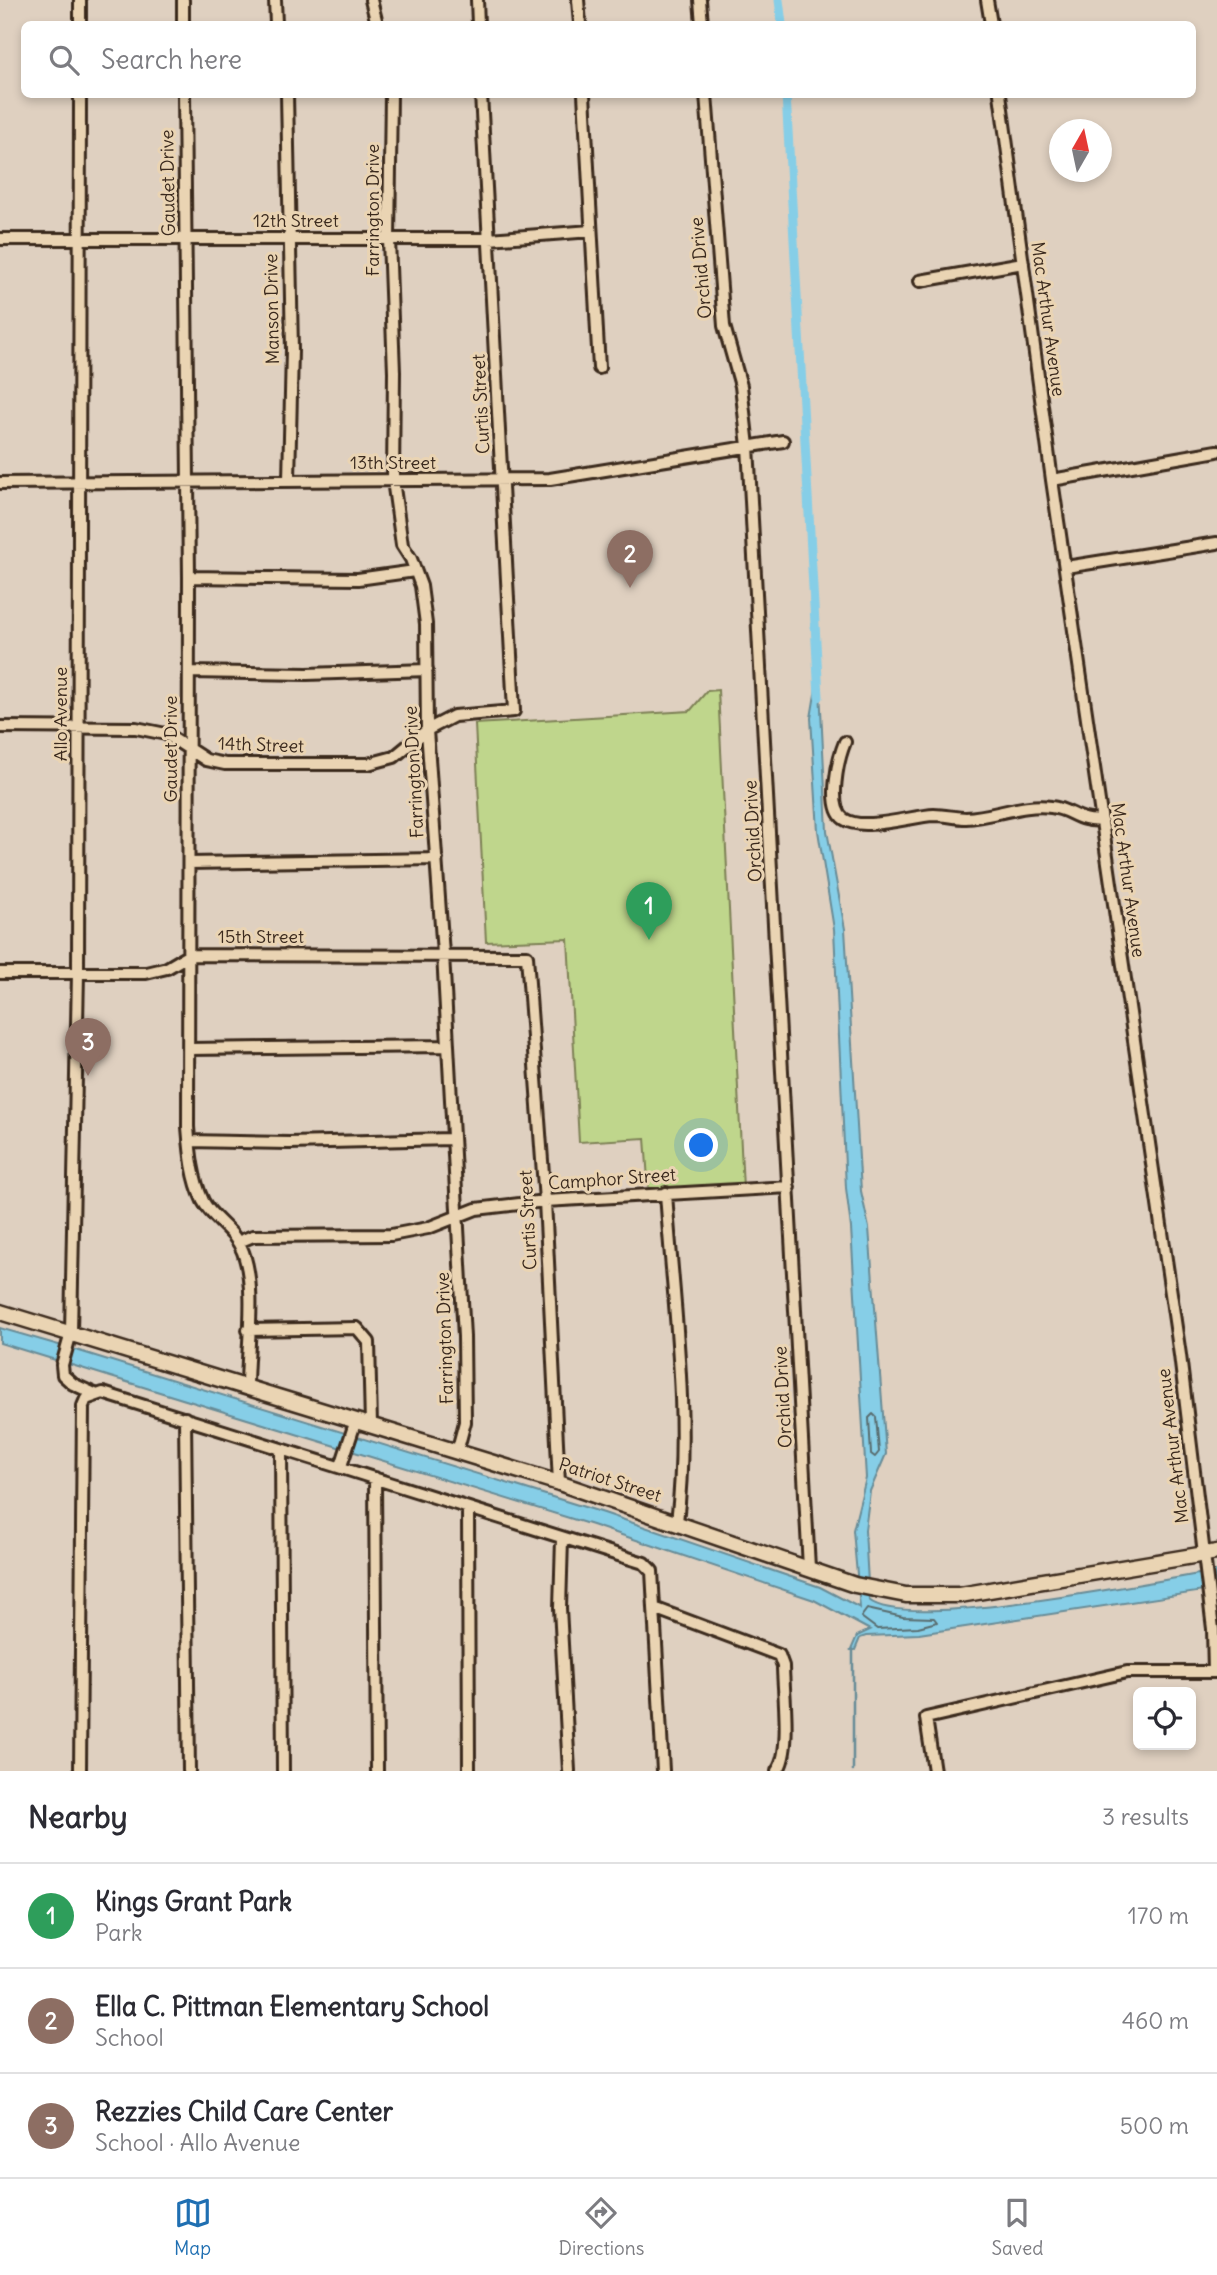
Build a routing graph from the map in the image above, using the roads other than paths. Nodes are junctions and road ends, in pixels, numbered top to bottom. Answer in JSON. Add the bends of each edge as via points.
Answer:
{"nodes":[{"id":1,"x":80,"y":0,"type":"edge"},
{"id":2,"x":183,"y":0,"type":"edge"},
{"id":3,"x":275,"y":0,"type":"edge"},
{"id":4,"x":371,"y":0,"type":"edge"},
{"id":5,"x":477,"y":0,"type":"edge"},
{"id":6,"x":578,"y":0,"type":"edge"},
{"id":7,"x":700,"y":0,"type":"edge"},
{"id":8,"x":987,"y":0,"type":"edge"},
{"id":9,"x":80,"y":21,"type":"edge"},
{"id":10,"x":183,"y":21,"type":"edge"},
{"id":11,"x":276,"y":21,"type":"edge"},
{"id":12,"x":376,"y":21,"type":"edge"},
{"id":13,"x":478,"y":21,"type":"edge"},
{"id":14,"x":580,"y":21,"type":"edge"},
{"id":15,"x":702,"y":21,"type":"edge"},
{"id":16,"x":990,"y":21,"type":"edge"},
{"id":17,"x":80,"y":98,"type":"edge"},
{"id":18,"x":184,"y":98,"type":"edge"},
{"id":19,"x":287,"y":98,"type":"edge"},
{"id":20,"x":391,"y":98,"type":"edge"},
{"id":21,"x":481,"y":98,"type":"edge"},
{"id":22,"x":584,"y":98,"type":"edge"},
{"id":23,"x":706,"y":98,"type":"edge"},
{"id":24,"x":1001,"y":98,"type":"edge"},
{"id":25,"x":591,"y":231,"type":"junction"},
{"id":26,"x":288,"y":238,"type":"junction"},
{"id":27,"x":0,"y":239,"type":"edge"},
{"id":28,"x":187,"y":239,"type":"junction"},
{"id":29,"x":388,"y":239,"type":"junction"},
{"id":30,"x":489,"y":239,"type":"junction"},
{"id":31,"x":79,"y":240,"type":"junction"},
{"id":32,"x":1023,"y":263,"type":"junction"},
{"id":33,"x":920,"y":281,"type":"dead end"},
{"id":34,"x":599,"y":368,"type":"dead end"},
{"id":35,"x":783,"y":441,"type":"dead end"},
{"id":36,"x":748,"y":446,"type":"junction"},
{"id":37,"x":1217,"y":451,"type":"edge"},
{"id":38,"x":289,"y":480,"type":"junction"},
{"id":39,"x":393,"y":480,"type":"junction"},
{"id":40,"x":503,"y":480,"type":"junction"},
{"id":41,"x":1052,"y":480,"type":"junction"},
{"id":42,"x":189,"y":481,"type":"junction"},
{"id":43,"x":0,"y":483,"type":"edge"},
{"id":44,"x":79,"y":484,"type":"junction"},
{"id":45,"x":1217,"y":543,"type":"edge"},
{"id":46,"x":1066,"y":567,"type":"junction"},
{"id":47,"x":415,"y":571,"type":"junction"},
{"id":48,"x":189,"y":577,"type":"junction"},
{"id":49,"x":428,"y":670,"type":"junction"},
{"id":50,"x":189,"y":673,"type":"junction"},
{"id":51,"x":514,"y":711,"type":"joint"},
{"id":52,"x":0,"y":727,"type":"edge"},
{"id":53,"x":79,"y":729,"type":"junction"},
{"id":54,"x":427,"y":730,"type":"junction"},
{"id":55,"x":845,"y":742,"type":"dead end"},
{"id":56,"x":187,"y":746,"type":"junction"},
{"id":57,"x":1102,"y":820,"type":"junction"},
{"id":58,"x":437,"y":859,"type":"junction"},
{"id":59,"x":189,"y":863,"type":"junction"},
{"id":60,"x":443,"y":954,"type":"junction"},
{"id":61,"x":189,"y":956,"type":"junction"},
{"id":62,"x":527,"y":956,"type":"joint"},
{"id":63,"x":0,"y":973,"type":"edge"},
{"id":64,"x":78,"y":973,"type":"junction"},
{"id":65,"x":446,"y":1045,"type":"junction"},
{"id":66,"x":189,"y":1049,"type":"junction"},
{"id":67,"x":451,"y":1139,"type":"junction"},
{"id":68,"x":189,"y":1141,"type":"junction"},
{"id":69,"x":789,"y":1187,"type":"junction"},
{"id":70,"x":666,"y":1193,"type":"junction"},
{"id":71,"x":545,"y":1201,"type":"junction"},
{"id":72,"x":456,"y":1216,"type":"junction"},
{"id":73,"x":237,"y":1242,"type":"junction"},
{"id":74,"x":0,"y":1312,"type":"edge"},
{"id":75,"x":248,"y":1330,"type":"junction"},
{"id":76,"x":69,"y":1338,"type":"junction"},
{"id":77,"x":247,"y":1387,"type":"junction"},
{"id":78,"x":95,"y":1394,"type":"junction"},
{"id":79,"x":185,"y":1418,"type":"junction"},
{"id":80,"x":355,"y":1423,"type":"junction"},
{"id":81,"x":370,"y":1424,"type":"junction"},
{"id":82,"x":281,"y":1449,"type":"junction"},
{"id":83,"x":457,"y":1452,"type":"junction"},
{"id":84,"x":343,"y":1461,"type":"junction"},
{"id":85,"x":375,"y":1478,"type":"junction"},
{"id":86,"x":559,"y":1483,"type":"junction"},
{"id":87,"x":468,"y":1508,"type":"junction"},
{"id":88,"x":677,"y":1522,"type":"junction"},
{"id":89,"x":562,"y":1539,"type":"junction"},
{"id":90,"x":1208,"y":1558,"type":"edge"},
{"id":91,"x":809,"y":1569,"type":"junction"},
{"id":92,"x":654,"y":1608,"type":"junction"},
{"id":93,"x":1216,"y":1672,"type":"edge"},
{"id":94,"x":80,"y":1771,"type":"edge"},
{"id":95,"x":189,"y":1771,"type":"edge"},
{"id":96,"x":283,"y":1771,"type":"edge"},
{"id":97,"x":377,"y":1771,"type":"edge"},
{"id":98,"x":469,"y":1771,"type":"edge"},
{"id":99,"x":569,"y":1771,"type":"edge"},
{"id":100,"x":663,"y":1771,"type":"edge"},
{"id":101,"x":777,"y":1771,"type":"edge"},
{"id":102,"x":934,"y":1771,"type":"edge"}],
"edges":[{"from":1,"to":9,"type":"street"},
{"from":2,"to":10,"type":"street"},
{"from":3,"to":11,"type":"street"},
{"from":4,"to":12,"type":"street"},
{"from":5,"to":13,"type":"street"},
{"from":6,"to":14,"type":"street"},
{"from":7,"to":15,"type":"street"},
{"from":8,"to":16,"type":"street"},
{"from":17,"to":31,"type":"street","name":"Allo Avenue"},
{"from":18,"to":28,"type":"street","name":"Gaudet Drive"},
{"from":19,"to":26,"type":"street","name":"Manson Drive"},
{"from":20,"to":29,"type":"street","name":"Farrington Drive"},
{"from":21,"to":30,"type":"street","name":"Curtis Street"},
{"from":22,"to":25,"type":"street"},
{"from":23,"to":36,"type":"street","name":"Orchid Drive","via":[[724,326],[741,386]]},
{"from":24,"to":32,"type":"street","name":"Mac Arthur Avenue"},
{"from":25,"to":30,"type":"street","name":"12th Street"},
{"from":25,"to":34,"type":"street"},
{"from":26,"to":28,"type":"street","name":"12th Street"},
{"from":26,"to":29,"type":"street","name":"12th Street"},
{"from":26,"to":38,"type":"street","name":"Manson Drive","via":[[292,350]]},
{"from":27,"to":31,"type":"street","name":"12th Street"},
{"from":28,"to":31,"type":"street","name":"12th Street"},
{"from":28,"to":42,"type":"street","name":"Gaudet Drive"},
{"from":29,"to":30,"type":"street","name":"12th Street"},
{"from":29,"to":39,"type":"street","name":"Farrington Drive"},
{"from":30,"to":40,"type":"street","name":"Curtis Street"},
{"from":31,"to":44,"type":"street","name":"Allo Avenue"},
{"from":32,"to":33,"type":"street"},
{"from":32,"to":41,"type":"street","name":"Mac Arthur Avenue"},
{"from":35,"to":36,"type":"street","name":"13th Street"},
{"from":36,"to":40,"type":"street","name":"13th Street","via":[[550,479]]},
{"from":36,"to":69,"type":"street","name":"Orchid Drive"},
{"from":37,"to":41,"type":"street"},
{"from":38,"to":39,"type":"street","name":"13th Street"},
{"from":38,"to":42,"type":"street","name":"13th Street"},
{"from":39,"to":40,"type":"street","name":"13th Street"},
{"from":39,"to":47,"type":"street","name":"Farrington Drive","via":[[402,545]]},
{"from":40,"to":51,"type":"street","name":"Curtis Street"},
{"from":41,"to":46,"type":"street","name":"Mac Arthur Avenue"},
{"from":42,"to":44,"type":"street","name":"13th Street"},
{"from":42,"to":48,"type":"street","name":"Gaudet Drive"},
{"from":43,"to":44,"type":"street","name":"13th Street"},
{"from":44,"to":53,"type":"street","name":"Allo Avenue"},
{"from":45,"to":46,"type":"street"},
{"from":46,"to":57,"type":"street","name":"Mac Arthur Avenue"},
{"from":47,"to":48,"type":"street","via":[[358,579]]},
{"from":47,"to":49,"type":"street","name":"Farrington Drive","via":[[424,611]]},
{"from":48,"to":50,"type":"street","name":"Gaudet Drive"},
{"from":49,"to":50,"type":"street"},
{"from":49,"to":54,"type":"street","name":"Farrington Drive"},
{"from":50,"to":56,"type":"street","name":"Gaudet Drive"},
{"from":51,"to":54,"type":"street","name":"14th Street","via":[[454,716]]},
{"from":52,"to":53,"type":"street","name":"14th Street"},
{"from":53,"to":56,"type":"street","name":"14th Street","via":[[136,728],[166,734]]},
{"from":53,"to":64,"type":"street","name":"Allo Avenue"},
{"from":54,"to":56,"type":"street","name":"14th Street","via":[[394,757],[368,764],[225,764],[206,760]]},
{"from":54,"to":58,"type":"street","name":"Farrington Drive"},
{"from":55,"to":57,"type":"street","via":[[836,772],[836,803],[846,820],[868,823],[934,815],[967,818],[1052,807],[1081,820]]},
{"from":56,"to":59,"type":"street","name":"Gaudet Drive"},
{"from":57,"to":90,"type":"street","name":"Mac Arthur Avenue"},
{"from":58,"to":59,"type":"street"},
{"from":58,"to":60,"type":"street","name":"Farrington Drive"},
{"from":59,"to":61,"type":"street","name":"Gaudet Drive"},
{"from":60,"to":61,"type":"street","name":"15th Street"},
{"from":60,"to":62,"type":"street","name":"15th Street"},
{"from":60,"to":65,"type":"street","name":"Farrington Drive"},
{"from":61,"to":64,"type":"street","name":"15th Street","via":[[146,973]]},
{"from":61,"to":66,"type":"street","name":"Gaudet Drive"},
{"from":62,"to":71,"type":"street","name":"Curtis Street"},
{"from":63,"to":64,"type":"street","name":"15th Street"},
{"from":64,"to":76,"type":"street","name":"Allo Avenue"},
{"from":65,"to":66,"type":"street"},
{"from":65,"to":67,"type":"street","name":"Farrington Drive"},
{"from":66,"to":68,"type":"street","name":"Gaudet Drive"},
{"from":67,"to":68,"type":"street"},
{"from":67,"to":72,"type":"street","name":"Farrington Drive"},
{"from":68,"to":73,"type":"street","name":"Gaudet Drive","via":[[204,1202]]},
{"from":69,"to":70,"type":"street","name":"Camphor Street"},
{"from":69,"to":91,"type":"street","name":"Orchid Drive"},
{"from":70,"to":71,"type":"street","name":"Camphor Street"},
{"from":70,"to":88,"type":"street","via":[[681,1433]]},
{"from":71,"to":72,"type":"street","name":"Camphor Street"},
{"from":71,"to":86,"type":"street","name":"Curtis Street"},
{"from":72,"to":73,"type":"street","name":"Camphor Street","via":[[428,1228],[391,1235],[253,1236]]},
{"from":72,"to":83,"type":"street","name":"Farrington Drive","via":[[466,1411]]},
{"from":73,"to":75,"type":"street","name":"Gaudet Drive","via":[[250,1282]]},
{"from":74,"to":76,"type":"main road","name":"Patriot Street"},
{"from":75,"to":77,"type":"street","name":"Gaudet Drive"},
{"from":75,"to":81,"type":"street","via":[[358,1328],[369,1342]]},
{"from":76,"to":77,"type":"main road","name":"Patriot Street"},
{"from":76,"to":78,"type":"street","name":"Allo Avenue","via":[[63,1375]]},
{"from":77,"to":80,"type":"main road","name":"Patriot Street"},
{"from":78,"to":79,"type":"street","via":[[115,1395]]},
{"from":78,"to":94,"type":"street","via":[[86,1398],[83,1406],[81,1446]]},
{"from":79,"to":82,"type":"street"},
{"from":79,"to":95,"type":"street"},
{"from":80,"to":81,"type":"main road","name":"Patriot Street"},
{"from":80,"to":84,"type":"street"},
{"from":81,"to":83,"type":"main road","name":"Patriot Street"},
{"from":82,"to":84,"type":"street"},
{"from":82,"to":96,"type":"street"},
{"from":83,"to":86,"type":"main road","name":"Patriot Street"},
{"from":84,"to":85,"type":"street"},
{"from":85,"to":87,"type":"street"},
{"from":85,"to":97,"type":"street"},
{"from":86,"to":88,"type":"main road","name":"Patriot Street"},
{"from":87,"to":89,"type":"street"},
{"from":87,"to":98,"type":"street"},
{"from":88,"to":91,"type":"main road","name":"Patriot Street"},
{"from":89,"to":92,"type":"street","via":[[644,1563],[652,1571]]},
{"from":89,"to":99,"type":"street"},
{"from":90,"to":91,"type":"main road","name":"Patriot Street","via":[[960,1595],[906,1595]]},
{"from":90,"to":93,"type":"street","name":"Mac Arthur Avenue"},
{"from":92,"to":100,"type":"street"},
{"from":92,"to":101,"type":"street","via":[[779,1655],[785,1744]]},
{"from":93,"to":102,"type":"street","via":[[1127,1672],[926,1718]]}]}
